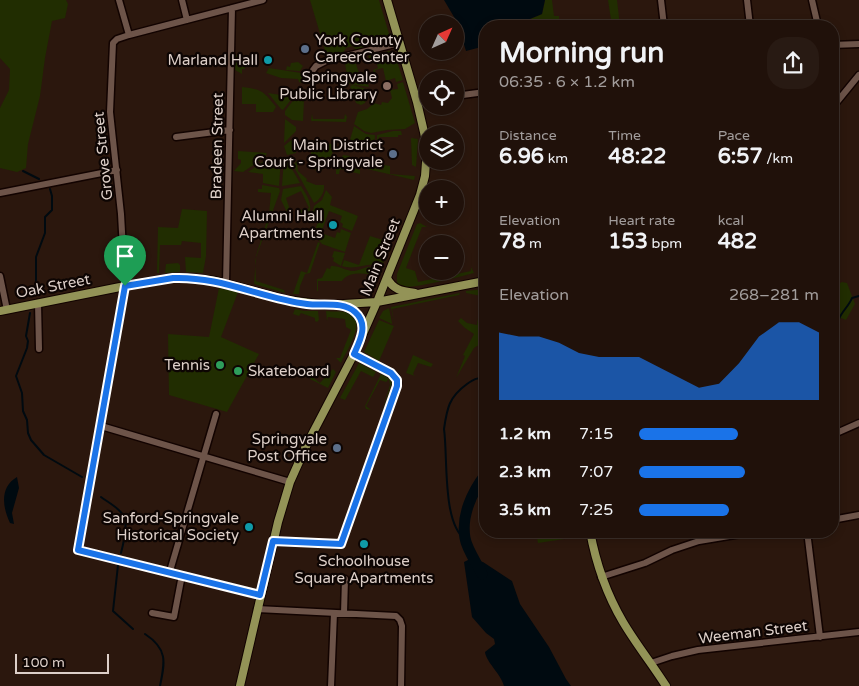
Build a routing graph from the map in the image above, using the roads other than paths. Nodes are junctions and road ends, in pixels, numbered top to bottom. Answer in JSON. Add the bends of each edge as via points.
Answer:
{"nodes":[{"id":1,"x":119,"y":0,"type":"edge"},
{"id":2,"x":182,"y":0,"type":"edge"},
{"id":3,"x":263,"y":0,"type":"edge"},
{"id":4,"x":387,"y":0,"type":"edge"},
{"id":5,"x":661,"y":0,"type":"edge"},
{"id":6,"x":747,"y":0,"type":"edge"},
{"id":7,"x":812,"y":0,"type":"edge"},
{"id":8,"x":245,"y":2,"type":"edge"},
{"id":9,"x":232,"y":8,"type":"junction"},
{"id":10,"x":187,"y":20,"type":"junction"},
{"id":11,"x":663,"y":20,"type":"edge"},
{"id":12,"x":749,"y":20,"type":"edge"},
{"id":13,"x":817,"y":20,"type":"edge"},
{"id":14,"x":129,"y":35,"type":"junction"},
{"id":15,"x":399,"y":43,"type":"junction"},
{"id":16,"x":859,"y":44,"type":"edge"},
{"id":17,"x":839,"y":45,"type":"edge"},
{"id":18,"x":313,"y":70,"type":"dead end"},
{"id":19,"x":859,"y":75,"type":"edge"},
{"id":20,"x":479,"y":93,"type":"edge"},
{"id":21,"x":464,"y":95,"type":"edge"},
{"id":22,"x":839,"y":99,"type":"edge"},
{"id":23,"x":417,"y":102,"type":"joint"},
{"id":24,"x":230,"y":130,"type":"junction"},
{"id":25,"x":176,"y":137,"type":"dead end"},
{"id":26,"x":117,"y":170,"type":"junction"},
{"id":27,"x":0,"y":193,"type":"edge"},
{"id":28,"x":0,"y":276,"type":"edge"},
{"id":29,"x":387,"y":278,"type":"junction"},
{"id":30,"x":479,"y":282,"type":"edge"},
{"id":31,"x":226,"y":283,"type":"junction"},
{"id":32,"x":125,"y":286,"type":"junction"},
{"id":33,"x":419,"y":294,"type":"junction"},
{"id":34,"x":377,"y":302,"type":"junction"},
{"id":35,"x":38,"y":303,"type":"junction"},
{"id":36,"x":342,"y":305,"type":"junction"},
{"id":37,"x":3,"y":310,"type":"edge"},
{"id":38,"x":361,"y":339,"type":"junction"},
{"id":39,"x":39,"y":349,"type":"dead end"},
{"id":40,"x":354,"y":354,"type":"junction"},
{"id":41,"x":216,"y":414,"type":"dead end"},
{"id":42,"x":859,"y":424,"type":"edge"},
{"id":43,"x":101,"y":426,"type":"junction"},
{"id":44,"x":839,"y":432,"type":"edge"},
{"id":45,"x":203,"y":456,"type":"junction"},
{"id":46,"x":290,"y":482,"type":"junction"},
{"id":47,"x":859,"y":515,"type":"edge"},
{"id":48,"x":839,"y":519,"type":"edge"},
{"id":49,"x":592,"y":538,"type":"edge"},
{"id":50,"x":716,"y":538,"type":"edge"},
{"id":51,"x":808,"y":538,"type":"edge"},
{"id":52,"x":273,"y":541,"type":"junction"},
{"id":53,"x":170,"y":571,"type":"junction"},
{"id":54,"x":182,"y":575,"type":"junction"},
{"id":55,"x":601,"y":577,"type":"junction"},
{"id":56,"x":343,"y":579,"type":"dead end"},
{"id":57,"x":260,"y":595,"type":"junction"},
{"id":58,"x":257,"y":609,"type":"junction"},
{"id":59,"x":152,"y":613,"type":"dead end"},
{"id":60,"x":334,"y":613,"type":"junction"},
{"id":61,"x":344,"y":613,"type":"junction"},
{"id":62,"x":859,"y":632,"type":"edge"},
{"id":63,"x":820,"y":637,"type":"junction"},
{"id":64,"x":651,"y":663,"type":"junction"},
{"id":65,"x":240,"y":686,"type":"edge"},
{"id":66,"x":331,"y":686,"type":"edge"},
{"id":67,"x":401,"y":686,"type":"edge"},
{"id":68,"x":666,"y":686,"type":"edge"}],
"edges":[{"from":1,"to":14,"type":"street"},
{"from":2,"to":10,"type":"street"},
{"from":3,"to":8,"type":"street"},
{"from":4,"to":15,"type":"main road","name":"Main Street"},
{"from":5,"to":11,"type":"street"},
{"from":6,"to":12,"type":"street"},
{"from":7,"to":13,"type":"street"},
{"from":8,"to":9,"type":"street"},
{"from":9,"to":10,"type":"street"},
{"from":9,"to":24,"type":"street","name":"Bradeen Street"},
{"from":10,"to":14,"type":"street"},
{"from":14,"to":26,"type":"street","name":"Grove Street","via":[[112,44],[110,112]]},
{"from":15,"to":18,"type":"street","via":[[326,61]]},
{"from":15,"to":23,"type":"main road","name":"Main Street"},
{"from":16,"to":17,"type":"street"},
{"from":19,"to":22,"type":"street"},
{"from":20,"to":21,"type":"street"},
{"from":23,"to":29,"type":"main road","name":"Main Street","via":[[427,148],[425,176]]},
{"from":24,"to":25,"type":"street"},
{"from":24,"to":31,"type":"street","name":"Bradeen Street"},
{"from":26,"to":27,"type":"street"},
{"from":26,"to":32,"type":"street","name":"Grove Street"},
{"from":28,"to":37,"type":"street"},
{"from":29,"to":33,"type":"main road","via":[[400,291]]},
{"from":29,"to":34,"type":"main road","name":"Main Street"},
{"from":30,"to":33,"type":"main road","name":"Oak Street"},
{"from":31,"to":32,"type":"main road","name":"Oak Street","via":[[183,278]]},
{"from":31,"to":36,"type":"main road","name":"Oak Street","via":[[287,300]]},
{"from":32,"to":35,"type":"main road","name":"Oak Street"},
{"from":32,"to":43,"type":"street","name":"Grove Street"},
{"from":33,"to":34,"type":"main road","name":"Oak Street"},
{"from":34,"to":36,"type":"main road","name":"Oak Street"},
{"from":34,"to":38,"type":"main road","name":"Main Street"},
{"from":35,"to":37,"type":"main road","name":"Oak Street"},
{"from":35,"to":39,"type":"street"},
{"from":36,"to":38,"type":"main road","via":[[362,320]]},
{"from":38,"to":40,"type":"main road","name":"Main Street"},
{"from":40,"to":46,"type":"main road","name":"Main Street"},
{"from":40,"to":52,"type":"street","via":[[391,373],[397,380],[397,386],[341,544]]},
{"from":41,"to":45,"type":"street"},
{"from":42,"to":44,"type":"street"},
{"from":43,"to":45,"type":"street"},
{"from":43,"to":53,"type":"street","name":"Grove Street","via":[[78,550]]},
{"from":45,"to":46,"type":"street"},
{"from":45,"to":53,"type":"street"},
{"from":46,"to":52,"type":"main road","name":"Main Street"},
{"from":47,"to":48,"type":"street"},
{"from":49,"to":55,"type":"main road"},
{"from":50,"to":55,"type":"street","via":[[698,541]]},
{"from":51,"to":63,"type":"street"},
{"from":52,"to":57,"type":"main road","name":"Main Street"},
{"from":53,"to":54,"type":"street"},
{"from":54,"to":57,"type":"street"},
{"from":54,"to":59,"type":"street","via":[[174,617]]},
{"from":55,"to":64,"type":"main road","via":[[623,622]]},
{"from":56,"to":61,"type":"street"},
{"from":57,"to":58,"type":"main road","name":"Main Street"},
{"from":58,"to":60,"type":"street"},
{"from":58,"to":65,"type":"main road","name":"Main Street"},
{"from":60,"to":61,"type":"street"},
{"from":60,"to":66,"type":"street"},
{"from":61,"to":67,"type":"street","via":[[398,617],[402,626]]},
{"from":62,"to":63,"type":"street","name":"Weeman Street"},
{"from":63,"to":64,"type":"street","name":"Weeman Street","via":[[698,650]]},
{"from":64,"to":68,"type":"main road"}]}
